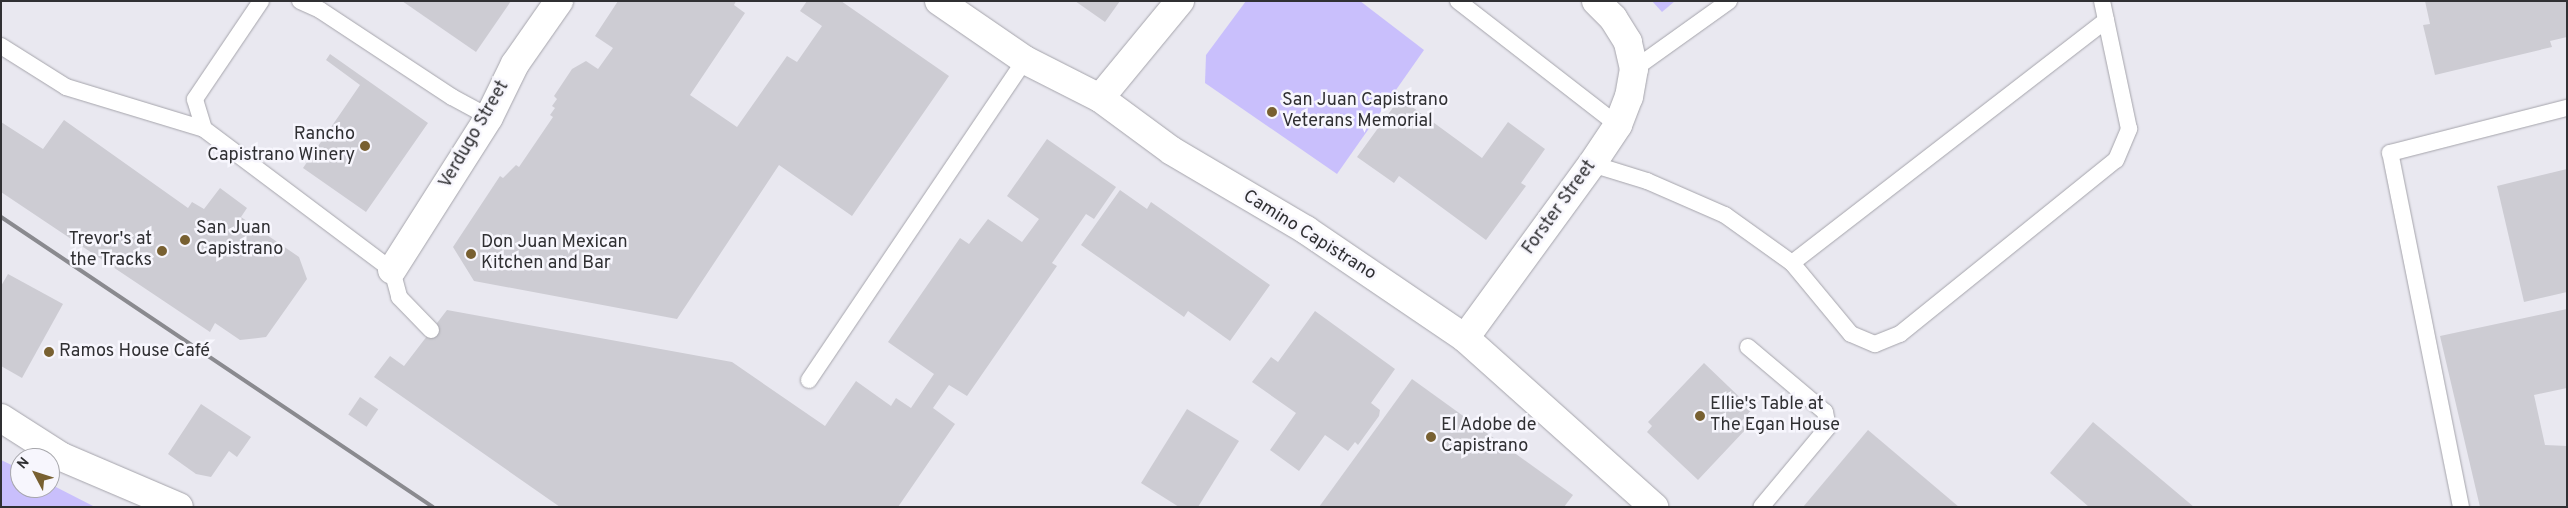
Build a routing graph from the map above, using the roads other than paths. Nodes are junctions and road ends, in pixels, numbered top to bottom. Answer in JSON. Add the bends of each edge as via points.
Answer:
{"nodes":[{"id":1,"x":261,"y":1,"type":"edge"},
{"id":2,"x":300,"y":1,"type":"edge"},
{"id":3,"x":559,"y":1,"type":"edge"},
{"id":4,"x":939,"y":1,"type":"edge"},
{"id":5,"x":1180,"y":1,"type":"edge"},
{"id":6,"x":1458,"y":1,"type":"edge"},
{"id":7,"x":1596,"y":1,"type":"edge"},
{"id":8,"x":1729,"y":1,"type":"edge"},
{"id":9,"x":2102,"y":1,"type":"edge"},
{"id":10,"x":2106,"y":20,"type":"junction"},
{"id":11,"x":1,"y":46,"type":"edge"},
{"id":12,"x":1025,"y":60,"type":"junction"},
{"id":13,"x":1634,"y":69,"type":"junction"},
{"id":14,"x":1100,"y":98,"type":"junction"},
{"id":15,"x":2567,"y":108,"type":"edge"},
{"id":16,"x":489,"y":117,"type":"junction"},
{"id":17,"x":1618,"y":125,"type":"junction"},
{"id":18,"x":204,"y":129,"type":"junction"},
{"id":19,"x":1592,"y":164,"type":"junction"},
{"id":20,"x":1792,"y":263,"type":"junction"},
{"id":21,"x":392,"y":270,"type":"junction"},
{"id":22,"x":431,"y":330,"type":"dead end"},
{"id":23,"x":1465,"y":338,"type":"junction"},
{"id":24,"x":1748,"y":347,"type":"dead end"},
{"id":25,"x":809,"y":380,"type":"dead end"},
{"id":26,"x":1,"y":418,"type":"edge"},
{"id":27,"x":179,"y":507,"type":"edge"},
{"id":28,"x":1654,"y":507,"type":"edge"},
{"id":29,"x":1761,"y":507,"type":"edge"},
{"id":30,"x":2461,"y":507,"type":"edge"}],
"edges":[{"from":1,"to":18,"type":"lane","via":[[195,99]]},
{"from":2,"to":16,"type":"lane","via":[[320,10],[452,97]]},
{"from":3,"to":16,"type":"street","name":"Verdugo Street","via":[[515,64]]},
{"from":4,"to":12,"type":"street","name":"Camino Capistrano"},
{"from":5,"to":14,"type":"street"},
{"from":6,"to":17,"type":"lane"},
{"from":7,"to":13,"type":"street","via":[[1613,18],[1628,42]]},
{"from":8,"to":13,"type":"lane"},
{"from":9,"to":10,"type":"lane"},
{"from":10,"to":20,"type":"lane"},
{"from":10,"to":20,"type":"lane","via":[[2129,129],[2116,160],[1900,334],[1875,344],[1851,334]]},
{"from":11,"to":18,"type":"lane","via":[[66,87]]},
{"from":12,"to":14,"type":"street","name":"Camino Capistrano"},
{"from":12,"to":25,"type":"lane"},
{"from":13,"to":17,"type":"street","name":"Forster Street","via":[[1629,97]]},
{"from":14,"to":23,"type":"street","name":"Camino Capistrano","via":[[1172,151],[1306,230]]},
{"from":15,"to":30,"type":"lane","via":[[2390,153]]},
{"from":16,"to":21,"type":"street","name":"Verdugo Street"},
{"from":17,"to":19,"type":"street","name":"Forster Street"},
{"from":18,"to":21,"type":"lane"},
{"from":19,"to":20,"type":"lane","via":[[1647,181],[1725,215]]},
{"from":19,"to":23,"type":"street","name":"Forster Street"},
{"from":21,"to":22,"type":"lane","via":[[399,296]]},
{"from":23,"to":28,"type":"street","name":"Camino Capistrano"},
{"from":24,"to":29,"type":"lane","via":[[1825,412],[1828,427]]},
{"from":26,"to":27,"type":"street","via":[[62,457]]}]}
